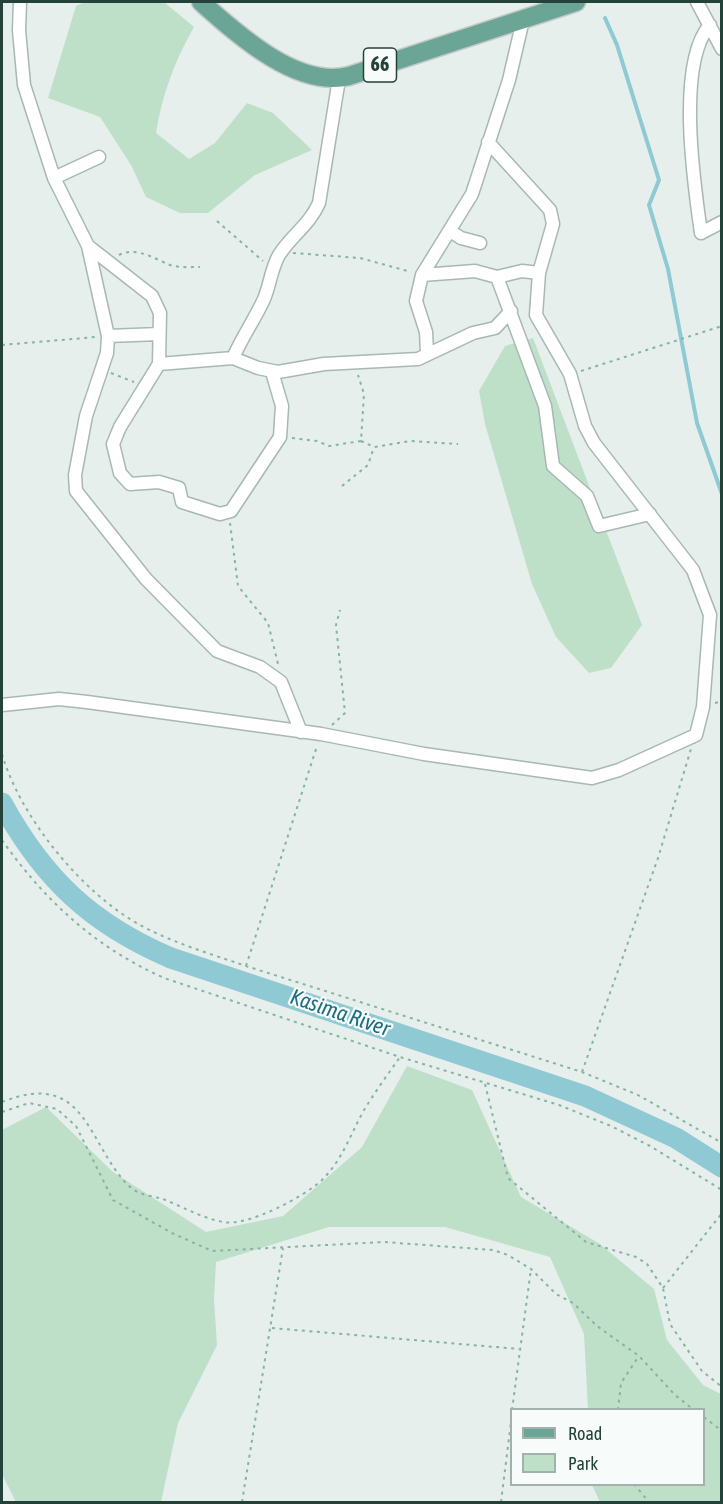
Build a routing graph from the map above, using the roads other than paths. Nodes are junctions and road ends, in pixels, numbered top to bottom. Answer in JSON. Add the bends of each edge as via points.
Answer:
{"nodes":[{"id":1,"x":20,"y":2,"type":"edge"},
{"id":2,"x":201,"y":2,"type":"edge"},
{"id":3,"x":576,"y":2,"type":"edge"},
{"id":4,"x":697,"y":2,"type":"edge"},
{"id":5,"x":523,"y":20,"type":"junction"},
{"id":6,"x":710,"y":25,"type":"junction"},
{"id":7,"x":722,"y":49,"type":"edge"},
{"id":8,"x":339,"y":79,"type":"junction"},
{"id":9,"x":488,"y":142,"type":"junction"},
{"id":10,"x":99,"y":157,"type":"dead end"},
{"id":11,"x":54,"y":178,"type":"junction"},
{"id":12,"x":722,"y":222,"type":"edge"},
{"id":13,"x":450,"y":231,"type":"junction"},
{"id":14,"x":480,"y":243,"type":"dead end"},
{"id":15,"x":88,"y":246,"type":"junction"},
{"id":16,"x":539,"y":273,"type":"junction"},
{"id":17,"x":422,"y":275,"type":"junction"},
{"id":18,"x":497,"y":277,"type":"junction"},
{"id":19,"x":511,"y":311,"type":"junction"},
{"id":20,"x":159,"y":334,"type":"junction"},
{"id":21,"x":108,"y":336,"type":"junction"},
{"id":22,"x":427,"y":353,"type":"junction"},
{"id":23,"x":233,"y":358,"type":"junction"},
{"id":24,"x":159,"y":364,"type":"junction"},
{"id":25,"x":272,"y":372,"type":"junction"},
{"id":26,"x":650,"y":514,"type":"junction"},
{"id":27,"x":2,"y":705,"type":"edge"},
{"id":28,"x":301,"y":732,"type":"junction"}],
"edges":[{"from":1,"to":11,"type":"street","via":[[24,85]]},
{"from":2,"to":8,"type":"main road","number":"66","via":[[236,33],[280,61],[316,78]]},
{"from":3,"to":5,"type":"main road","number":"66"},
{"from":4,"to":6,"type":"street"},
{"from":5,"to":8,"type":"main road","number":"66"},
{"from":5,"to":9,"type":"street","via":[[509,80]]},
{"from":6,"to":7,"type":"street"},
{"from":6,"to":12,"type":"street","via":[[702,34],[695,56],[692,146],[701,233]]},
{"from":8,"to":23,"type":"street","via":[[319,203],[281,252],[270,286]]},
{"from":9,"to":13,"type":"street","via":[[472,194]]},
{"from":9,"to":16,"type":"street","via":[[550,210],[553,224]]},
{"from":10,"to":11,"type":"street"},
{"from":11,"to":15,"type":"street"},
{"from":13,"to":14,"type":"street"},
{"from":13,"to":17,"type":"street"},
{"from":15,"to":20,"type":"street","via":[[152,296],[160,313]]},
{"from":15,"to":21,"type":"street"},
{"from":16,"to":18,"type":"street","via":[[522,271]]},
{"from":16,"to":26,"type":"street","via":[[536,315],[570,374],[585,426]]},
{"from":17,"to":18,"type":"street","via":[[475,271]]},
{"from":17,"to":22,"type":"street","via":[[416,300],[426,332]]},
{"from":18,"to":19,"type":"street"},
{"from":19,"to":22,"type":"street","via":[[495,328]]},
{"from":19,"to":26,"type":"street","via":[[545,406],[553,465],[587,496],[599,526]]},
{"from":20,"to":21,"type":"street"},
{"from":20,"to":24,"type":"street"},
{"from":21,"to":28,"type":"street","via":[[107,353],[86,416],[75,475],[76,491],[146,579],[217,651],[260,667],[281,682]]},
{"from":22,"to":25,"type":"street","via":[[418,359]]},
{"from":23,"to":24,"type":"street"},
{"from":23,"to":25,"type":"street"},
{"from":24,"to":25,"type":"street","via":[[113,444],[120,473],[130,484],[159,482],[178,488],[182,502],[220,514],[231,511],[280,437],[282,406]]},
{"from":26,"to":28,"type":"street","via":[[693,570],[710,615],[703,707],[696,735],[592,778]]},
{"from":27,"to":28,"type":"street","via":[[59,699]]}]}
